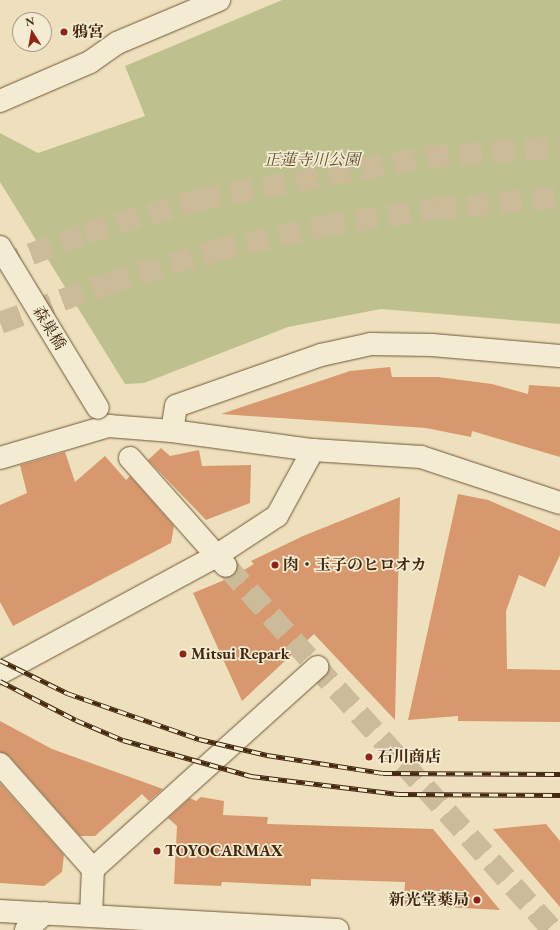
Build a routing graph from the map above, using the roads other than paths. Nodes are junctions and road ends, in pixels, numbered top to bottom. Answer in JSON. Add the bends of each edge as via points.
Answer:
{"nodes":[{"id":1,"x":219,"y":0,"type":"edge"},
{"id":2,"x":0,"y":101,"type":"edge"},
{"id":3,"x":0,"y":247,"type":"edge"},
{"id":4,"x":560,"y":356,"type":"edge"},
{"id":5,"x":103,"y":417,"type":"junction"},
{"id":6,"x":172,"y":431,"type":"junction"},
{"id":7,"x":313,"y":450,"type":"junction"},
{"id":8,"x":0,"y":458,"type":"edge"},
{"id":9,"x":130,"y":458,"type":"dead end"},
{"id":10,"x":560,"y":503,"type":"edge"},
{"id":11,"x":221,"y":561,"type":"junction"},
{"id":12,"x":317,"y":667,"type":"dead end"},
{"id":13,"x":0,"y":673,"type":"edge"},
{"id":14,"x":0,"y":764,"type":"edge"},
{"id":15,"x":93,"y":869,"type":"junction"},
{"id":16,"x":0,"y":911,"type":"edge"},
{"id":17,"x":45,"y":913,"type":"junction"},
{"id":18,"x":91,"y":916,"type":"junction"},
{"id":19,"x":146,"y":925,"type":"edge"},
{"id":20,"x":26,"y":930,"type":"edge"},
{"id":21,"x":337,"y":930,"type":"edge"}],
"edges":[{"from":1,"to":2,"type":"street","via":[[117,43],[90,62]]},
{"from":3,"to":5,"type":"street","name":"森巣橋","bridge":true},
{"from":4,"to":6,"type":"street","via":[[432,345],[371,344],[321,355],[176,406]]},
{"from":5,"to":6,"type":"street"},
{"from":5,"to":8,"type":"street"},
{"from":6,"to":7,"type":"street"},
{"from":7,"to":10,"type":"street","via":[[421,457]]},
{"from":7,"to":11,"type":"street","via":[[277,516]]},
{"from":9,"to":11,"type":"street"},
{"from":11,"to":13,"type":"street"},
{"from":12,"to":15,"type":"street"},
{"from":14,"to":15,"type":"street"},
{"from":15,"to":18,"type":"street"},
{"from":16,"to":17,"type":"street"},
{"from":17,"to":18,"type":"street"},
{"from":17,"to":20,"type":"street"},
{"from":18,"to":19,"type":"street"},
{"from":19,"to":21,"type":"street"}]}
